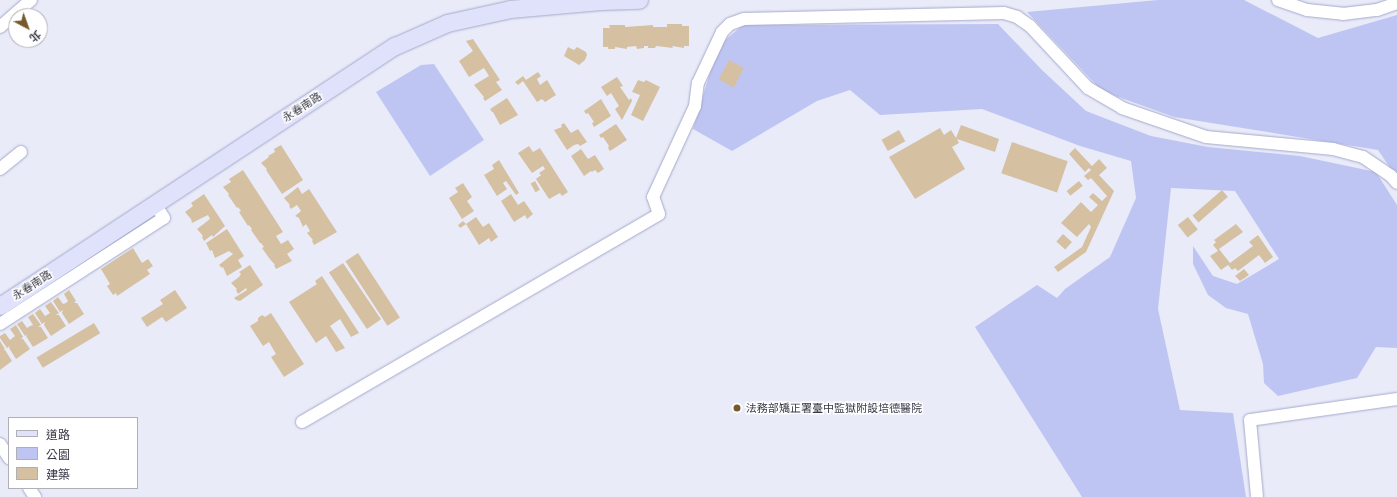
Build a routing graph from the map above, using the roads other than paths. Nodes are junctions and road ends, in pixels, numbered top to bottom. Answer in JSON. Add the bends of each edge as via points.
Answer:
{"nodes":[{"id":1,"x":32,"y":0,"type":"edge"},
{"id":2,"x":639,"y":0,"type":"edge"},
{"id":3,"x":1278,"y":0,"type":"edge"},
{"id":4,"x":601,"y":1,"type":"edge"},
{"id":5,"x":1397,"y":3,"type":"edge"},
{"id":6,"x":512,"y":5,"type":"edge"},
{"id":7,"x":0,"y":27,"type":"edge"},
{"id":8,"x":21,"y":152,"type":"dead end"},
{"id":9,"x":0,"y":169,"type":"edge"},
{"id":10,"x":1397,"y":184,"type":"edge"},
{"id":11,"x":155,"y":204,"type":"junction"},
{"id":12,"x":0,"y":306,"type":"edge"},
{"id":13,"x":0,"y":324,"type":"edge"},
{"id":14,"x":1397,"y":399,"type":"edge"},
{"id":15,"x":302,"y":422,"type":"dead end"},
{"id":16,"x":0,"y":444,"type":"edge"},
{"id":17,"x":8,"y":456,"type":"edge"},
{"id":18,"x":1256,"y":497,"type":"edge"}],
"edges":[{"from":1,"to":7,"type":"street"},
{"from":2,"to":4,"type":"street","name":"永春南路"},
{"from":3,"to":5,"type":"street","via":[[1307,10],[1343,14],[1377,10]]},
{"from":4,"to":6,"type":"street","name":"永春南路"},
{"from":6,"to":11,"type":"street","name":"永春南路","via":[[447,23],[395,46]]},
{"from":8,"to":9,"type":"street"},
{"from":10,"to":15,"type":"street","via":[[1391,176],[1363,157],[1334,149],[1206,137],[1122,108],[1088,88],[1030,26],[1017,17],[1004,13],[744,19],[730,24],[722,32],[698,83],[694,106],[653,197],[659,214]]},
{"from":11,"to":12,"type":"street","name":"永春南路"},
{"from":11,"to":13,"type":"street","via":[[164,218]]},
{"from":14,"to":18,"type":"street","via":[[1250,420]]},
{"from":16,"to":17,"type":"street"}]}
